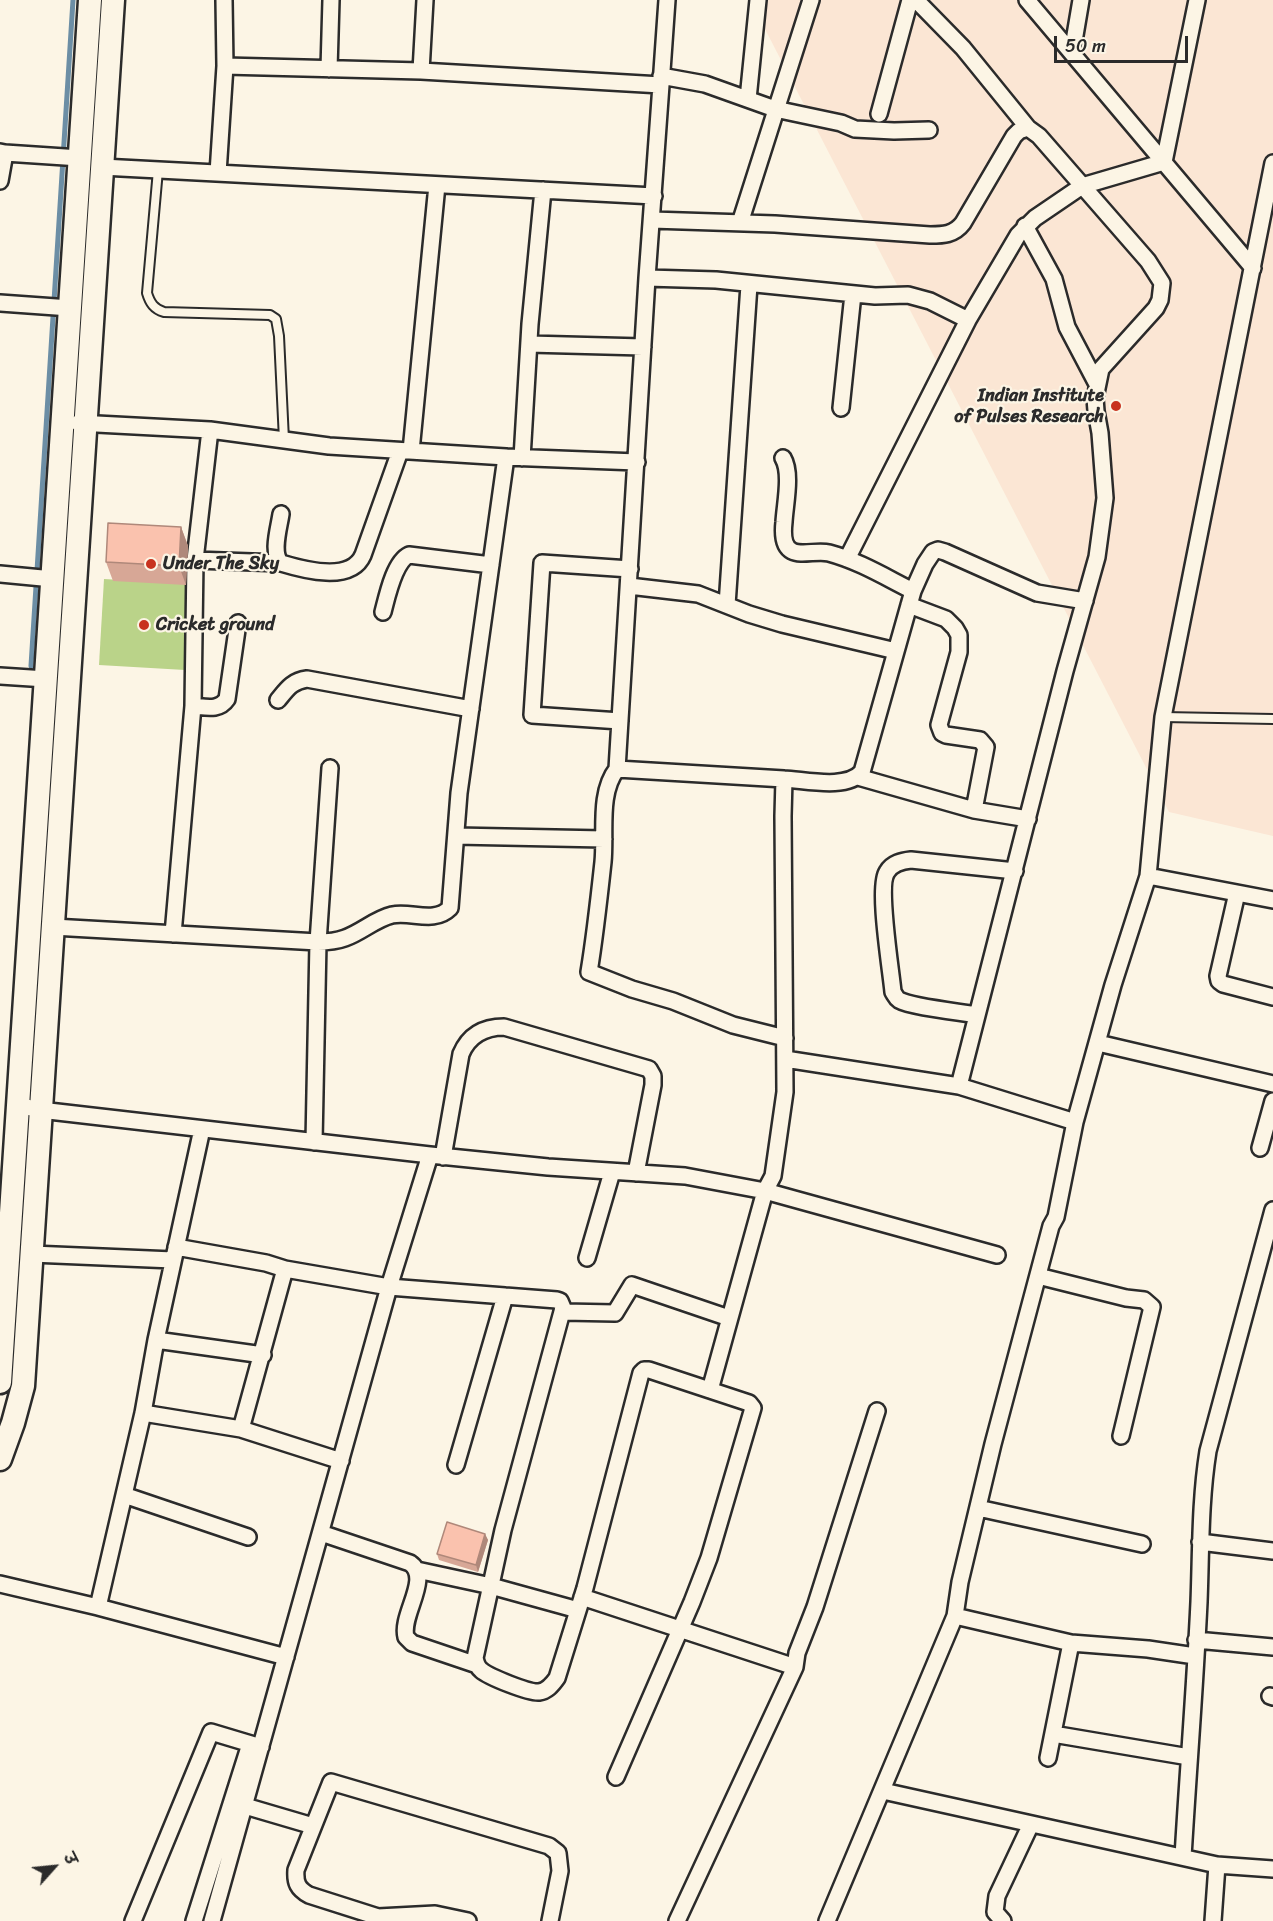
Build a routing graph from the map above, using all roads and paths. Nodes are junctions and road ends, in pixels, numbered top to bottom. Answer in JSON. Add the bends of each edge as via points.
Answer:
{"nodes":[{"id":1,"x":90,"y":0,"type":"edge"},
{"id":2,"x":113,"y":0,"type":"edge"},
{"id":3,"x":224,"y":0,"type":"edge"},
{"id":4,"x":331,"y":0,"type":"edge"},
{"id":5,"x":425,"y":0,"type":"edge"},
{"id":6,"x":667,"y":0,"type":"edge"},
{"id":7,"x":758,"y":0,"type":"edge"},
{"id":8,"x":811,"y":0,"type":"edge"},
{"id":9,"x":910,"y":0,"type":"edge"},
{"id":10,"x":916,"y":0,"type":"edge"},
{"id":11,"x":1027,"y":0,"type":"edge"},
{"id":12,"x":1081,"y":0,"type":"edge"},
{"id":13,"x":1197,"y":0,"type":"edge"},
{"id":14,"x":1072,"y":53,"type":"junction"},
{"id":15,"x":225,"y":66,"type":"junction"},
{"id":16,"x":329,"y":69,"type":"junction"},
{"id":17,"x":421,"y":71,"type":"junction"},
{"id":18,"x":661,"y":80,"type":"junction"},
{"id":19,"x":748,"y":99,"type":"junction"},
{"id":20,"x":776,"y":109,"type":"junction"},
{"id":21,"x":879,"y":114,"type":"dead end"},
{"id":22,"x":1028,"y":128,"type":"junction"},
{"id":23,"x":929,"y":130,"type":"dead end"},
{"id":24,"x":2,"y":152,"type":"edge"},
{"id":25,"x":80,"y":158,"type":"junction"},
{"id":26,"x":1164,"y":162,"type":"junction"},
{"id":27,"x":1273,"y":162,"type":"edge"},
{"id":28,"x":102,"y":167,"type":"junction"},
{"id":29,"x":158,"y":170,"type":"junction"},
{"id":30,"x":218,"y":173,"type":"junction"},
{"id":31,"x":0,"y":181,"type":"edge"},
{"id":32,"x":437,"y":185,"type":"junction"},
{"id":33,"x":1082,"y":186,"type":"junction"},
{"id":34,"x":543,"y":190,"type":"junction"},
{"id":35,"x":654,"y":196,"type":"junction"},
{"id":36,"x":652,"y":220,"type":"junction"},
{"id":37,"x":740,"y":223,"type":"junction"},
{"id":38,"x":1025,"y":226,"type":"junction"},
{"id":39,"x":1253,"y":268,"type":"junction"},
{"id":40,"x":647,"y":278,"type":"junction"},
{"id":41,"x":749,"y":285,"type":"junction"},
{"id":42,"x":853,"y":294,"type":"junction"},
{"id":43,"x":0,"y":303,"type":"edge"},
{"id":44,"x":70,"y":308,"type":"junction"},
{"id":45,"x":968,"y":320,"type":"junction"},
{"id":46,"x":529,"y":344,"type":"junction"},
{"id":47,"x":643,"y":347,"type":"junction"},
{"id":48,"x":1097,"y":384,"type":"junction"},
{"id":49,"x":841,"y":408,"type":"dead end"},
{"id":50,"x":63,"y":422,"type":"junction"},
{"id":51,"x":86,"y":423,"type":"junction"},
{"id":52,"x":210,"y":430,"type":"junction"},
{"id":53,"x":284,"y":440,"type":"junction"},
{"id":54,"x":406,"y":451,"type":"junction"},
{"id":55,"x":506,"y":457,"type":"junction"},
{"id":56,"x":522,"y":458,"type":"junction"},
{"id":57,"x":783,"y":458,"type":"dead end"},
{"id":58,"x":637,"y":462,"type":"junction"},
{"id":59,"x":281,"y":514,"type":"dead end"},
{"id":60,"x":847,"y":559,"type":"junction"},
{"id":61,"x":195,"y":560,"type":"junction"},
{"id":62,"x":281,"y":563,"type":"junction"},
{"id":63,"x":491,"y":565,"type":"junction"},
{"id":64,"x":630,"y":569,"type":"junction"},
{"id":65,"x":0,"y":574,"type":"edge"},
{"id":66,"x":53,"y":579,"type":"junction"},
{"id":67,"x":629,"y":586,"type":"junction"},
{"id":68,"x":911,"y":598,"type":"junction"},
{"id":69,"x":1085,"y":601,"type":"junction"},
{"id":70,"x":727,"y":606,"type":"junction"},
{"id":71,"x":383,"y":612,"type":"dead end"},
{"id":72,"x":238,"y":623,"type":"dead end"},
{"id":73,"x":896,"y":651,"type":"junction"},
{"id":74,"x":0,"y":676,"type":"edge"},
{"id":75,"x":46,"y":679,"type":"junction"},
{"id":76,"x":278,"y":700,"type":"dead end"},
{"id":77,"x":193,"y":706,"type":"junction"},
{"id":78,"x":471,"y":709,"type":"junction"},
{"id":79,"x":1163,"y":717,"type":"junction"},
{"id":80,"x":1273,"y":719,"type":"edge"},
{"id":81,"x":620,"y":721,"type":"junction"},
{"id":82,"x":330,"y":768,"type":"dead end"},
{"id":83,"x":617,"y":769,"type":"junction"},
{"id":84,"x":858,"y":777,"type":"junction"},
{"id":85,"x":784,"y":779,"type":"junction"},
{"id":86,"x":974,"y":810,"type":"junction"},
{"id":87,"x":1028,"y":819,"type":"junction"},
{"id":88,"x":456,"y":836,"type":"junction"},
{"id":89,"x":604,"y":839,"type":"junction"},
{"id":90,"x":1015,"y":871,"type":"junction"},
{"id":91,"x":1148,"y":876,"type":"junction"},
{"id":92,"x":1237,"y":893,"type":"junction"},
{"id":93,"x":1273,"y":900,"type":"edge"},
{"id":94,"x":53,"y":927,"type":"junction"},
{"id":95,"x":173,"y":934,"type":"junction"},
{"id":96,"x":318,"y":942,"type":"junction"},
{"id":97,"x":1273,"y":998,"type":"edge"},
{"id":98,"x":977,"y":1015,"type":"junction"},
{"id":99,"x":785,"y":1038,"type":"junction"},
{"id":100,"x":1098,"y":1043,"type":"junction"},
{"id":101,"x":785,"y":1059,"type":"junction"},
{"id":102,"x":1273,"y":1083,"type":"edge"},
{"id":103,"x":959,"y":1086,"type":"junction"},
{"id":104,"x":1273,"y":1101,"type":"edge"},
{"id":105,"x":18,"y":1105,"type":"junction"},
{"id":106,"x":40,"y":1110,"type":"junction"},
{"id":107,"x":1075,"y":1122,"type":"junction"},
{"id":108,"x":202,"y":1129,"type":"junction"},
{"id":109,"x":314,"y":1142,"type":"junction"},
{"id":110,"x":1260,"y":1148,"type":"dead end"},
{"id":111,"x":436,"y":1156,"type":"junction"},
{"id":112,"x":612,"y":1172,"type":"junction"},
{"id":113,"x":636,"y":1173,"type":"junction"},
{"id":114,"x":765,"y":1191,"type":"junction"},
{"id":115,"x":1273,"y":1210,"type":"edge"},
{"id":116,"x":174,"y":1253,"type":"junction"},
{"id":117,"x":32,"y":1254,"type":"junction"},
{"id":118,"x":997,"y":1255,"type":"dead end"},
{"id":119,"x":586,"y":1258,"type":"dead end"},
{"id":120,"x":285,"y":1269,"type":"junction"},
{"id":121,"x":1038,"y":1276,"type":"junction"},
{"id":122,"x":389,"y":1287,"type":"junction"},
{"id":123,"x":505,"y":1296,"type":"junction"},
{"id":124,"x":563,"y":1312,"type":"junction"},
{"id":125,"x":729,"y":1318,"type":"junction"},
{"id":126,"x":156,"y":1340,"type":"junction"},
{"id":127,"x":262,"y":1355,"type":"junction"},
{"id":128,"x":0,"y":1381,"type":"edge"},
{"id":129,"x":23,"y":1386,"type":"junction"},
{"id":130,"x":710,"y":1390,"type":"junction"},
{"id":131,"x":877,"y":1411,"type":"dead end"},
{"id":132,"x":143,"y":1413,"type":"junction"},
{"id":133,"x":242,"y":1429,"type":"junction"},
{"id":134,"x":1121,"y":1436,"type":"dead end"},
{"id":135,"x":0,"y":1459,"type":"edge"},
{"id":136,"x":341,"y":1461,"type":"junction"},
{"id":137,"x":456,"y":1465,"type":"dead end"},
{"id":138,"x":124,"y":1496,"type":"junction"},
{"id":139,"x":978,"y":1508,"type":"junction"},
{"id":140,"x":321,"y":1533,"type":"junction"},
{"id":141,"x":248,"y":1537,"type":"dead end"},
{"id":142,"x":1200,"y":1542,"type":"junction"},
{"id":143,"x":1142,"y":1544,"type":"dead end"},
{"id":144,"x":1273,"y":1551,"type":"edge"},
{"id":145,"x":417,"y":1570,"type":"junction"},
{"id":146,"x":0,"y":1584,"type":"edge"},
{"id":147,"x":491,"y":1586,"type":"junction"},
{"id":148,"x":580,"y":1603,"type":"junction"},
{"id":149,"x":98,"y":1607,"type":"junction"},
{"id":150,"x":955,"y":1616,"type":"junction"},
{"id":151,"x":680,"y":1630,"type":"junction"},
{"id":152,"x":1196,"y":1640,"type":"junction"},
{"id":153,"x":1071,"y":1643,"type":"junction"},
{"id":154,"x":1273,"y":1647,"type":"edge"},
{"id":155,"x":1195,"y":1656,"type":"junction"},
{"id":156,"x":286,"y":1657,"type":"junction"},
{"id":157,"x":477,"y":1665,"type":"junction"},
{"id":158,"x":795,"y":1667,"type":"junction"},
{"id":159,"x":1053,"y":1734,"type":"junction"},
{"id":160,"x":255,"y":1746,"type":"junction"},
{"id":161,"x":1189,"y":1757,"type":"junction"},
{"id":162,"x":1048,"y":1758,"type":"dead end"},
{"id":163,"x":616,"y":1777,"type":"dead end"},
{"id":164,"x":883,"y":1791,"type":"junction"},
{"id":165,"x":245,"y":1806,"type":"junction"},
{"id":166,"x":1031,"y":1824,"type":"junction"},
{"id":167,"x":314,"y":1826,"type":"junction"},
{"id":168,"x":214,"y":1856,"type":"junction"},
{"id":169,"x":1183,"y":1857,"type":"junction"},
{"id":170,"x":230,"y":1861,"type":"junction"},
{"id":171,"x":1217,"y":1865,"type":"junction"},
{"id":172,"x":1273,"y":1869,"type":"edge"},
{"id":173,"x":133,"y":1921,"type":"edge"},
{"id":174,"x":194,"y":1921,"type":"edge"},
{"id":175,"x":212,"y":1921,"type":"edge"},
{"id":176,"x":468,"y":1921,"type":"edge"},
{"id":177,"x":550,"y":1921,"type":"edge"},
{"id":178,"x":677,"y":1921,"type":"edge"},
{"id":179,"x":827,"y":1921,"type":"edge"},
{"id":180,"x":1003,"y":1921,"type":"edge"},
{"id":181,"x":1213,"y":1921,"type":"edge"}],
"edges":[{"from":1,"to":25,"type":"street"},
{"from":2,"to":28,"type":"street"},
{"from":3,"to":15,"type":"street"},
{"from":4,"to":16,"type":"street"},
{"from":5,"to":17,"type":"street"},
{"from":6,"to":18,"type":"street"},
{"from":7,"to":19,"type":"street"},
{"from":8,"to":20,"type":"street"},
{"from":9,"to":21,"type":"street"},
{"from":10,"to":22,"type":"street","via":[[963,48]]},
{"from":11,"to":14,"type":"street"},
{"from":12,"to":14,"type":"street"},
{"from":13,"to":26,"type":"street"},
{"from":14,"to":26,"type":"street"},
{"from":15,"to":16,"type":"street"},
{"from":15,"to":30,"type":"street"},
{"from":16,"to":17,"type":"street"},
{"from":17,"to":18,"type":"street"},
{"from":18,"to":19,"type":"street","via":[[705,84]]},
{"from":18,"to":35,"type":"street"},
{"from":19,"to":20,"type":"street"},
{"from":20,"to":23,"type":"street","via":[[855,129]]},
{"from":20,"to":37,"type":"street"},
{"from":22,"to":33,"type":"street"},
{"from":22,"to":37,"type":"street","via":[[1014,136],[963,223],[953,232],[930,235]]},
{"from":24,"to":25,"type":"street"},
{"from":24,"to":31,"type":"street"},
{"from":25,"to":44,"type":"street"},
{"from":26,"to":33,"type":"street"},
{"from":26,"to":39,"type":"street"},
{"from":27,"to":39,"type":"street"},
{"from":28,"to":29,"type":"street"},
{"from":28,"to":51,"type":"street"},
{"from":29,"to":30,"type":"street"},
{"from":29,"to":53,"type":"lane","via":[[147,293],[150,301],[164,312],[270,315],[276,319]]},
{"from":30,"to":32,"type":"street"},
{"from":32,"to":34,"type":"street"},
{"from":32,"to":54,"type":"street"},
{"from":33,"to":38,"type":"street"},
{"from":33,"to":48,"type":"street","via":[[1148,261],[1162,283],[1156,308],[1107,360]]},
{"from":34,"to":35,"type":"street"},
{"from":34,"to":46,"type":"street"},
{"from":35,"to":36,"type":"street"},
{"from":36,"to":37,"type":"street"},
{"from":36,"to":40,"type":"street"},
{"from":38,"to":45,"type":"street"},
{"from":38,"to":48,"type":"street","via":[[1054,279],[1067,327]]},
{"from":39,"to":79,"type":"street"},
{"from":40,"to":41,"type":"street"},
{"from":40,"to":47,"type":"street"},
{"from":41,"to":42,"type":"street"},
{"from":41,"to":70,"type":"street"},
{"from":42,"to":45,"type":"street","via":[[920,297]]},
{"from":42,"to":49,"type":"street"},
{"from":43,"to":44,"type":"street"},
{"from":44,"to":50,"type":"street"},
{"from":45,"to":60,"type":"street"},
{"from":46,"to":47,"type":"street"},
{"from":46,"to":56,"type":"street"},
{"from":47,"to":58,"type":"street"},
{"from":48,"to":69,"type":"street","via":[[1105,498],[1097,557]]},
{"from":50,"to":51,"type":"street"},
{"from":50,"to":66,"type":"street"},
{"from":51,"to":52,"type":"street"},
{"from":51,"to":94,"type":"street"},
{"from":52,"to":53,"type":"street"},
{"from":52,"to":61,"type":"street"},
{"from":53,"to":54,"type":"street"},
{"from":54,"to":55,"type":"street"},
{"from":54,"to":62,"type":"street","via":[[356,567],[341,573]]},
{"from":55,"to":56,"type":"street"},
{"from":55,"to":63,"type":"street"},
{"from":56,"to":58,"type":"street"},
{"from":57,"to":60,"type":"street","via":[[788,474],[783,529],[786,544],[794,552],[825,552]]},
{"from":58,"to":64,"type":"street"},
{"from":59,"to":62,"type":"street","via":[[276,552]]},
{"from":60,"to":68,"type":"street","via":[[874,570]]},
{"from":61,"to":62,"type":"street"},
{"from":61,"to":77,"type":"street"},
{"from":63,"to":71,"type":"street","via":[[409,555],[396,571]]},
{"from":63,"to":78,"type":"street"},
{"from":64,"to":67,"type":"street"},
{"from":64,"to":81,"type":"street","via":[[542,563],[534,680],[532,715]]},
{"from":65,"to":66,"type":"street"},
{"from":66,"to":75,"type":"street"},
{"from":67,"to":70,"type":"street","via":[[698,594]]},
{"from":67,"to":81,"type":"street"},
{"from":68,"to":69,"type":"street","via":[[928,557],[938,550],[1037,593]]},
{"from":68,"to":73,"type":"street"},
{"from":68,"to":86,"type":"street","via":[[946,619],[959,636],[959,652],[939,725],[946,735],[980,740],[986,747]]},
{"from":69,"to":87,"type":"street"},
{"from":70,"to":73,"type":"street"},
{"from":72,"to":77,"type":"street","via":[[226,699],[221,706]]},
{"from":73,"to":84,"type":"street","via":[[865,767]]},
{"from":74,"to":75,"type":"street"},
{"from":75,"to":105,"type":"street"},
{"from":76,"to":78,"type":"street","via":[[294,682],[307,679]]},
{"from":77,"to":95,"type":"street"},
{"from":78,"to":88,"type":"street"},
{"from":79,"to":80,"type":"lane"},
{"from":79,"to":91,"type":"street"},
{"from":81,"to":83,"type":"street"},
{"from":82,"to":96,"type":"street"},
{"from":83,"to":85,"type":"street"},
{"from":83,"to":89,"type":"street","via":[[610,778],[606,798]]},
{"from":84,"to":85,"type":"street","via":[[845,783]]},
{"from":84,"to":86,"type":"street"},
{"from":85,"to":99,"type":"street"},
{"from":86,"to":87,"type":"street"},
{"from":87,"to":90,"type":"street"},
{"from":88,"to":89,"type":"street"},
{"from":88,"to":96,"type":"street","via":[[450,908],[445,913],[393,915],[345,938]]},
{"from":89,"to":99,"type":"street","via":[[589,972],[733,1025]]},
{"from":90,"to":98,"type":"street"},
{"from":90,"to":98,"type":"street","via":[[911,860],[894,864],[884,878],[885,924],[895,996]]},
{"from":91,"to":92,"type":"street"},
{"from":91,"to":100,"type":"street"},
{"from":92,"to":93,"type":"street"},
{"from":92,"to":97,"type":"street","via":[[1219,981]]},
{"from":94,"to":95,"type":"street"},
{"from":94,"to":106,"type":"street"},
{"from":95,"to":96,"type":"street"},
{"from":96,"to":109,"type":"street"},
{"from":98,"to":103,"type":"street"},
{"from":99,"to":101,"type":"street"},
{"from":100,"to":102,"type":"street"},
{"from":100,"to":107,"type":"street"},
{"from":101,"to":103,"type":"street"},
{"from":101,"to":114,"type":"street","via":[[785,1092],[773,1176]]},
{"from":103,"to":107,"type":"street"},
{"from":104,"to":110,"type":"street"},
{"from":105,"to":106,"type":"street"},
{"from":105,"to":128,"type":"street"},
{"from":106,"to":108,"type":"street"},
{"from":106,"to":117,"type":"street"},
{"from":107,"to":121,"type":"street","via":[[1056,1217]]},
{"from":108,"to":109,"type":"street"},
{"from":108,"to":116,"type":"street"},
{"from":109,"to":111,"type":"street"},
{"from":111,"to":112,"type":"street"},
{"from":111,"to":113,"type":"street","via":[[466,1042],[486,1029],[504,1027],[649,1069],[652,1085]]},
{"from":111,"to":122,"type":"street"},
{"from":112,"to":113,"type":"street"},
{"from":112,"to":119,"type":"street"},
{"from":113,"to":114,"type":"street","via":[[685,1176]]},
{"from":114,"to":118,"type":"street"},
{"from":114,"to":125,"type":"street"},
{"from":115,"to":142,"type":"street","via":[[1208,1451]]},
{"from":116,"to":117,"type":"street"},
{"from":116,"to":120,"type":"street","via":[[266,1263]]},
{"from":116,"to":126,"type":"street"},
{"from":117,"to":129,"type":"street"},
{"from":120,"to":122,"type":"street"},
{"from":120,"to":127,"type":"street"},
{"from":121,"to":134,"type":"street","via":[[1144,1300],[1152,1307]]},
{"from":121,"to":139,"type":"street"},
{"from":122,"to":123,"type":"street"},
{"from":122,"to":136,"type":"street"},
{"from":123,"to":124,"type":"street","via":[[560,1301]]},
{"from":123,"to":137,"type":"street"},
{"from":124,"to":125,"type":"street","via":[[615,1313],[632,1285]]},
{"from":124,"to":147,"type":"street"},
{"from":125,"to":130,"type":"street"},
{"from":126,"to":127,"type":"street"},
{"from":126,"to":132,"type":"street"},
{"from":127,"to":133,"type":"street"},
{"from":128,"to":129,"type":"street"},
{"from":129,"to":135,"type":"street"},
{"from":130,"to":148,"type":"street","via":[[649,1370],[641,1372]]},
{"from":130,"to":151,"type":"street","via":[[749,1403],[753,1411],[709,1558]]},
{"from":131,"to":158,"type":"street"},
{"from":132,"to":133,"type":"street"},
{"from":132,"to":138,"type":"street"},
{"from":133,"to":136,"type":"street"},
{"from":136,"to":140,"type":"street"},
{"from":138,"to":141,"type":"street"},
{"from":138,"to":149,"type":"street"},
{"from":139,"to":143,"type":"street"},
{"from":139,"to":150,"type":"street"},
{"from":140,"to":145,"type":"street","via":[[410,1563]]},
{"from":140,"to":156,"type":"street"},
{"from":142,"to":144,"type":"street"},
{"from":142,"to":152,"type":"street"},
{"from":145,"to":147,"type":"street"},
{"from":145,"to":157,"type":"street","via":[[418,1584],[404,1627],[405,1637],[412,1643]]},
{"from":146,"to":149,"type":"street"},
{"from":147,"to":148,"type":"street"},
{"from":147,"to":157,"type":"street","via":[[475,1658]]},
{"from":148,"to":151,"type":"street"},
{"from":148,"to":157,"type":"street","via":[[557,1678],[550,1688],[527,1690],[489,1675]]},
{"from":149,"to":156,"type":"street"},
{"from":150,"to":153,"type":"street"},
{"from":150,"to":164,"type":"street"},
{"from":151,"to":158,"type":"street"},
{"from":151,"to":163,"type":"street"},
{"from":152,"to":154,"type":"street"},
{"from":152,"to":155,"type":"street"},
{"from":153,"to":155,"type":"street"},
{"from":153,"to":159,"type":"street"},
{"from":155,"to":161,"type":"street"},
{"from":156,"to":160,"type":"street"},
{"from":158,"to":178,"type":"street"},
{"from":159,"to":161,"type":"street"},
{"from":159,"to":162,"type":"street"},
{"from":160,"to":165,"type":"street"},
{"from":160,"to":168,"type":"street"},
{"from":160,"to":173,"type":"street","via":[[211,1732]]},
{"from":161,"to":169,"type":"street"},
{"from":164,"to":166,"type":"street"},
{"from":164,"to":179,"type":"street"},
{"from":165,"to":167,"type":"street"},
{"from":165,"to":170,"type":"street"},
{"from":166,"to":169,"type":"street"},
{"from":166,"to":180,"type":"street","via":[[997,1896],[995,1912]]},
{"from":167,"to":176,"type":"street","via":[[296,1870],[301,1890],[309,1895],[378,1917],[435,1914]]},
{"from":167,"to":177,"type":"street","via":[[331,1782],[549,1846],[558,1853],[560,1871]]},
{"from":168,"to":170,"type":"street"},
{"from":168,"to":174,"type":"street"},
{"from":169,"to":171,"type":"street"},
{"from":170,"to":175,"type":"street"},
{"from":171,"to":172,"type":"street"},
{"from":171,"to":181,"type":"street"}]}
